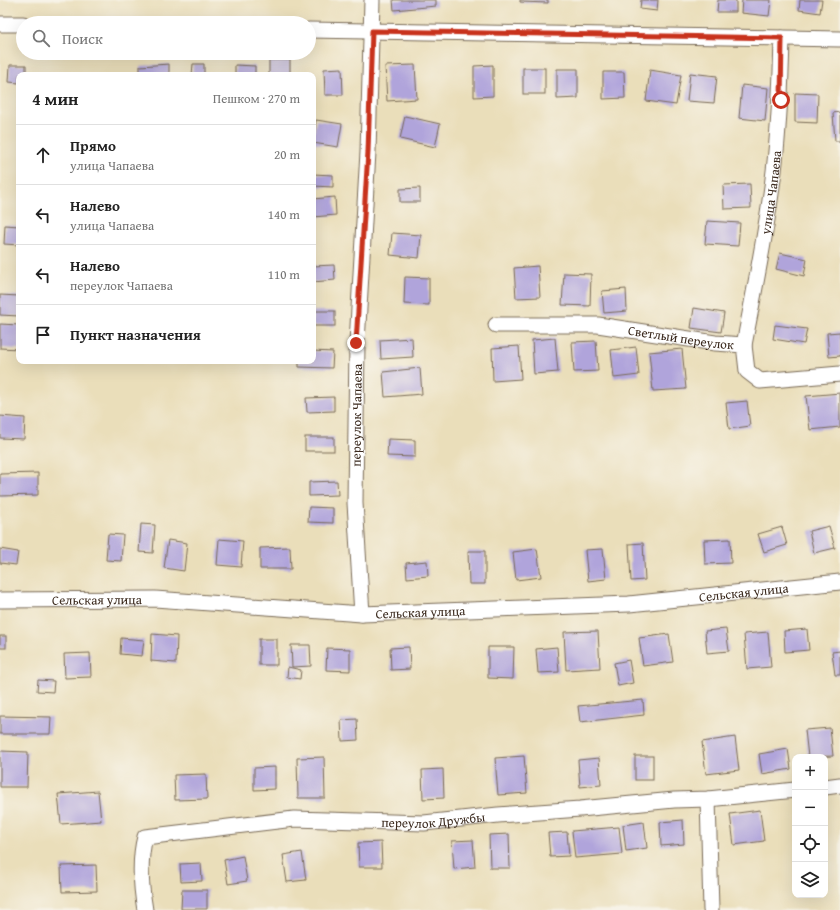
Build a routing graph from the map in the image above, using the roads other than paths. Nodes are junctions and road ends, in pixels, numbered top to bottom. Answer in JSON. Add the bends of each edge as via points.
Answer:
{"nodes":[{"id":1,"x":372,"y":0,"type":"edge"},
{"id":2,"x":0,"y":24,"type":"edge"},
{"id":3,"x":16,"y":24,"type":"edge"},
{"id":4,"x":316,"y":30,"type":"edge"},
{"id":5,"x":372,"y":31,"type":"junction"},
{"id":6,"x":782,"y":38,"type":"junction"},
{"id":7,"x":840,"y":39,"type":"edge"},
{"id":8,"x":496,"y":325,"type":"dead end"},
{"id":9,"x":744,"y":345,"type":"junction"},
{"id":10,"x":840,"y":374,"type":"edge"},
{"id":11,"x":840,"y":582,"type":"edge"},
{"id":12,"x":0,"y":600,"type":"edge"},
{"id":13,"x":362,"y":614,"type":"junction"},
{"id":14,"x":840,"y":785,"type":"edge"},
{"id":15,"x":828,"y":787,"type":"edge"},
{"id":16,"x":792,"y":790,"type":"edge"},
{"id":17,"x":708,"y":799,"type":"junction"},
{"id":18,"x":144,"y":910,"type":"edge"},
{"id":19,"x":711,"y":910,"type":"edge"}],
"edges":[{"from":1,"to":5,"type":"street","name":"переулок Чапаева"},
{"from":2,"to":3,"type":"street"},
{"from":4,"to":5,"type":"street"},
{"from":5,"to":6,"type":"street"},
{"from":5,"to":13,"type":"street","name":"переулок Чапаева","via":[[368,152],[356,343],[355,503]]},
{"from":6,"to":7,"type":"street"},
{"from":6,"to":9,"type":"street","name":"улица Чапаева","via":[[781,100],[774,172]]},
{"from":8,"to":9,"type":"street","name":"Светлый переулок","via":[[598,326]]},
{"from":9,"to":10,"type":"street","name":"Светлый переулок","via":[[748,371],[760,381]]},
{"from":11,"to":13,"type":"street","name":"Сельская улица","via":[[629,604]]},
{"from":12,"to":13,"type":"street","name":"Сельская улица","via":[[155,599]]},
{"from":14,"to":15,"type":"street"},
{"from":16,"to":17,"type":"street","name":"переулок Дружбы"},
{"from":17,"to":18,"type":"street","name":"переулок Дружбы","via":[[424,823],[294,819],[145,837],[142,849]]},
{"from":17,"to":19,"type":"street"}]}
